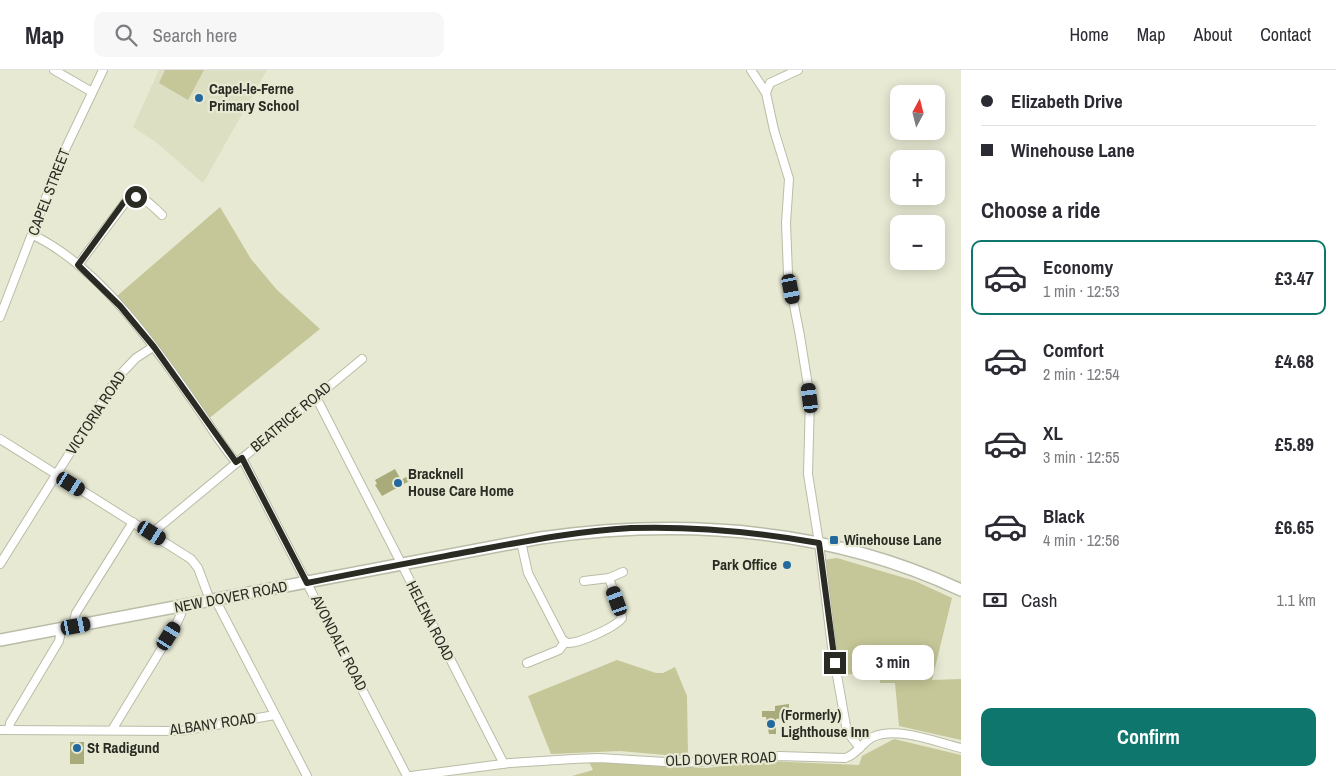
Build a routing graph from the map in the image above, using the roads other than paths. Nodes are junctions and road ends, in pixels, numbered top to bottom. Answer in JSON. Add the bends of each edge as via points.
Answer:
{"nodes":[{"id":1,"x":54,"y":70,"type":"edge"},
{"id":2,"x":103,"y":70,"type":"edge"},
{"id":3,"x":751,"y":70,"type":"edge"},
{"id":4,"x":798,"y":70,"type":"edge"},
{"id":5,"x":92,"y":92,"type":"junction"},
{"id":6,"x":766,"y":93,"type":"junction"},
{"id":7,"x":162,"y":215,"type":"dead end"},
{"id":8,"x":33,"y":234,"type":"junction"},
{"id":9,"x":78,"y":265,"type":"junction"},
{"id":10,"x":0,"y":317,"type":"edge"},
{"id":11,"x":154,"y":347,"type":"junction"},
{"id":12,"x":362,"y":359,"type":"dead end"},
{"id":13,"x":316,"y":397,"type":"junction"},
{"id":14,"x":0,"y":439,"type":"edge"},
{"id":15,"x":239,"y":460,"type":"junction"},
{"id":16,"x":56,"y":474,"type":"junction"},
{"id":17,"x":133,"y":522,"type":"junction"},
{"id":18,"x":152,"y":533,"type":"junction"},
{"id":19,"x":522,"y":542,"type":"junction"},
{"id":20,"x":819,"y":543,"type":"junction"},
{"id":21,"x":0,"y":564,"type":"edge"},
{"id":22,"x":400,"y":564,"type":"junction"},
{"id":23,"x":623,"y":572,"type":"dead end"},
{"id":24,"x":609,"y":578,"type":"junction"},
{"id":25,"x":584,"y":581,"type":"dead end"},
{"id":26,"x":307,"y":583,"type":"junction"},
{"id":27,"x":961,"y":590,"type":"edge"},
{"id":28,"x":213,"y":600,"type":"junction"},
{"id":29,"x":180,"y":607,"type":"junction"},
{"id":30,"x":76,"y":626,"type":"junction"},
{"id":31,"x":58,"y":630,"type":"junction"},
{"id":32,"x":0,"y":640,"type":"edge"},
{"id":33,"x":565,"y":642,"type":"junction"},
{"id":34,"x":527,"y":663,"type":"dead end"},
{"id":35,"x":275,"y":715,"type":"junction"},
{"id":36,"x":0,"y":730,"type":"edge"},
{"id":37,"x":9,"y":730,"type":"junction"},
{"id":38,"x":112,"y":730,"type":"junction"},
{"id":39,"x":860,"y":748,"type":"junction"},
{"id":40,"x":961,"y":748,"type":"edge"},
{"id":41,"x":504,"y":764,"type":"junction"},
{"id":42,"x":307,"y":776,"type":"edge"},
{"id":43,"x":407,"y":776,"type":"edge"},
{"id":44,"x":411,"y":776,"type":"edge"}],
"edges":[{"from":1,"to":5,"type":"street"},
{"from":2,"to":5,"type":"street","name":"CAPEL STREET"},
{"from":3,"to":6,"type":"street"},
{"from":4,"to":6,"type":"street","via":[[770,83]]},
{"from":5,"to":8,"type":"street","name":"CAPEL STREET","via":[[62,156]]},
{"from":6,"to":20,"type":"street","via":[[789,179],[786,223],[788,274],[810,398],[808,474]]},
{"from":7,"to":9,"type":"street","via":[[143,198],[127,200]]},
{"from":8,"to":9,"type":"street","name":"AVONDALE ROAD"},
{"from":8,"to":10,"type":"street","name":"CAPEL STREET"},
{"from":9,"to":11,"type":"street","name":"AVONDALE ROAD","via":[[120,306]]},
{"from":11,"to":15,"type":"street","name":"AVONDALE ROAD"},
{"from":11,"to":16,"type":"street","name":"VICTORIA ROAD","via":[[121,373]]},
{"from":12,"to":13,"type":"street","name":"BEATRICE ROAD"},
{"from":13,"to":15,"type":"street","name":"BEATRICE ROAD"},
{"from":13,"to":22,"type":"street","name":"HELENA ROAD"},
{"from":14,"to":16,"type":"street"},
{"from":15,"to":18,"type":"street","name":"BEATRICE ROAD"},
{"from":15,"to":26,"type":"street","name":"AVONDALE ROAD"},
{"from":16,"to":17,"type":"street"},
{"from":16,"to":21,"type":"street","name":"VICTORIA ROAD"},
{"from":17,"to":18,"type":"street"},
{"from":17,"to":30,"type":"street","via":[[76,613]]},
{"from":18,"to":28,"type":"street","via":[[194,561]]},
{"from":19,"to":20,"type":"main road","name":"NEW DOVER ROAD","via":[[609,530],[676,528],[754,533]]},
{"from":19,"to":22,"type":"main road","name":"NEW DOVER ROAD"},
{"from":19,"to":33,"type":"street","via":[[528,573]]},
{"from":20,"to":27,"type":"main road","name":"NEW DOVER ROAD","via":[[873,556]]},
{"from":20,"to":39,"type":"street","via":[[846,726]]},
{"from":22,"to":26,"type":"main road","name":"NEW DOVER ROAD"},
{"from":22,"to":41,"type":"street","name":"HELENA ROAD"},
{"from":23,"to":24,"type":"street"},
{"from":24,"to":25,"type":"street"},
{"from":24,"to":33,"type":"street","via":[[621,620],[577,642]]},
{"from":26,"to":28,"type":"main road","name":"NEW DOVER ROAD"},
{"from":26,"to":43,"type":"street","name":"AVONDALE ROAD"},
{"from":28,"to":29,"type":"main road","name":"NEW DOVER ROAD"},
{"from":28,"to":35,"type":"street"},
{"from":29,"to":30,"type":"main road","name":"NEW DOVER ROAD"},
{"from":29,"to":38,"type":"street","via":[[181,614],[176,624]]},
{"from":30,"to":31,"type":"main road","name":"NEW DOVER ROAD"},
{"from":31,"to":32,"type":"main road","name":"NEW DOVER ROAD"},
{"from":31,"to":37,"type":"street","via":[[59,641],[10,723]]},
{"from":33,"to":34,"type":"street","via":[[559,650]]},
{"from":35,"to":38,"type":"street","name":"ALBANY ROAD","via":[[193,730]]},
{"from":35,"to":42,"type":"street"},
{"from":36,"to":37,"type":"street","name":"ALBANY ROAD"},
{"from":37,"to":38,"type":"street","name":"ALBANY ROAD"},
{"from":39,"to":40,"type":"street","name":"OLD DOVER ROAD","via":[[874,737],[894,732]]},
{"from":39,"to":41,"type":"street","name":"OLD DOVER ROAD","via":[[849,757],[841,758],[779,756],[682,763],[590,758]]},
{"from":41,"to":44,"type":"street","name":"OLD DOVER ROAD"}]}
